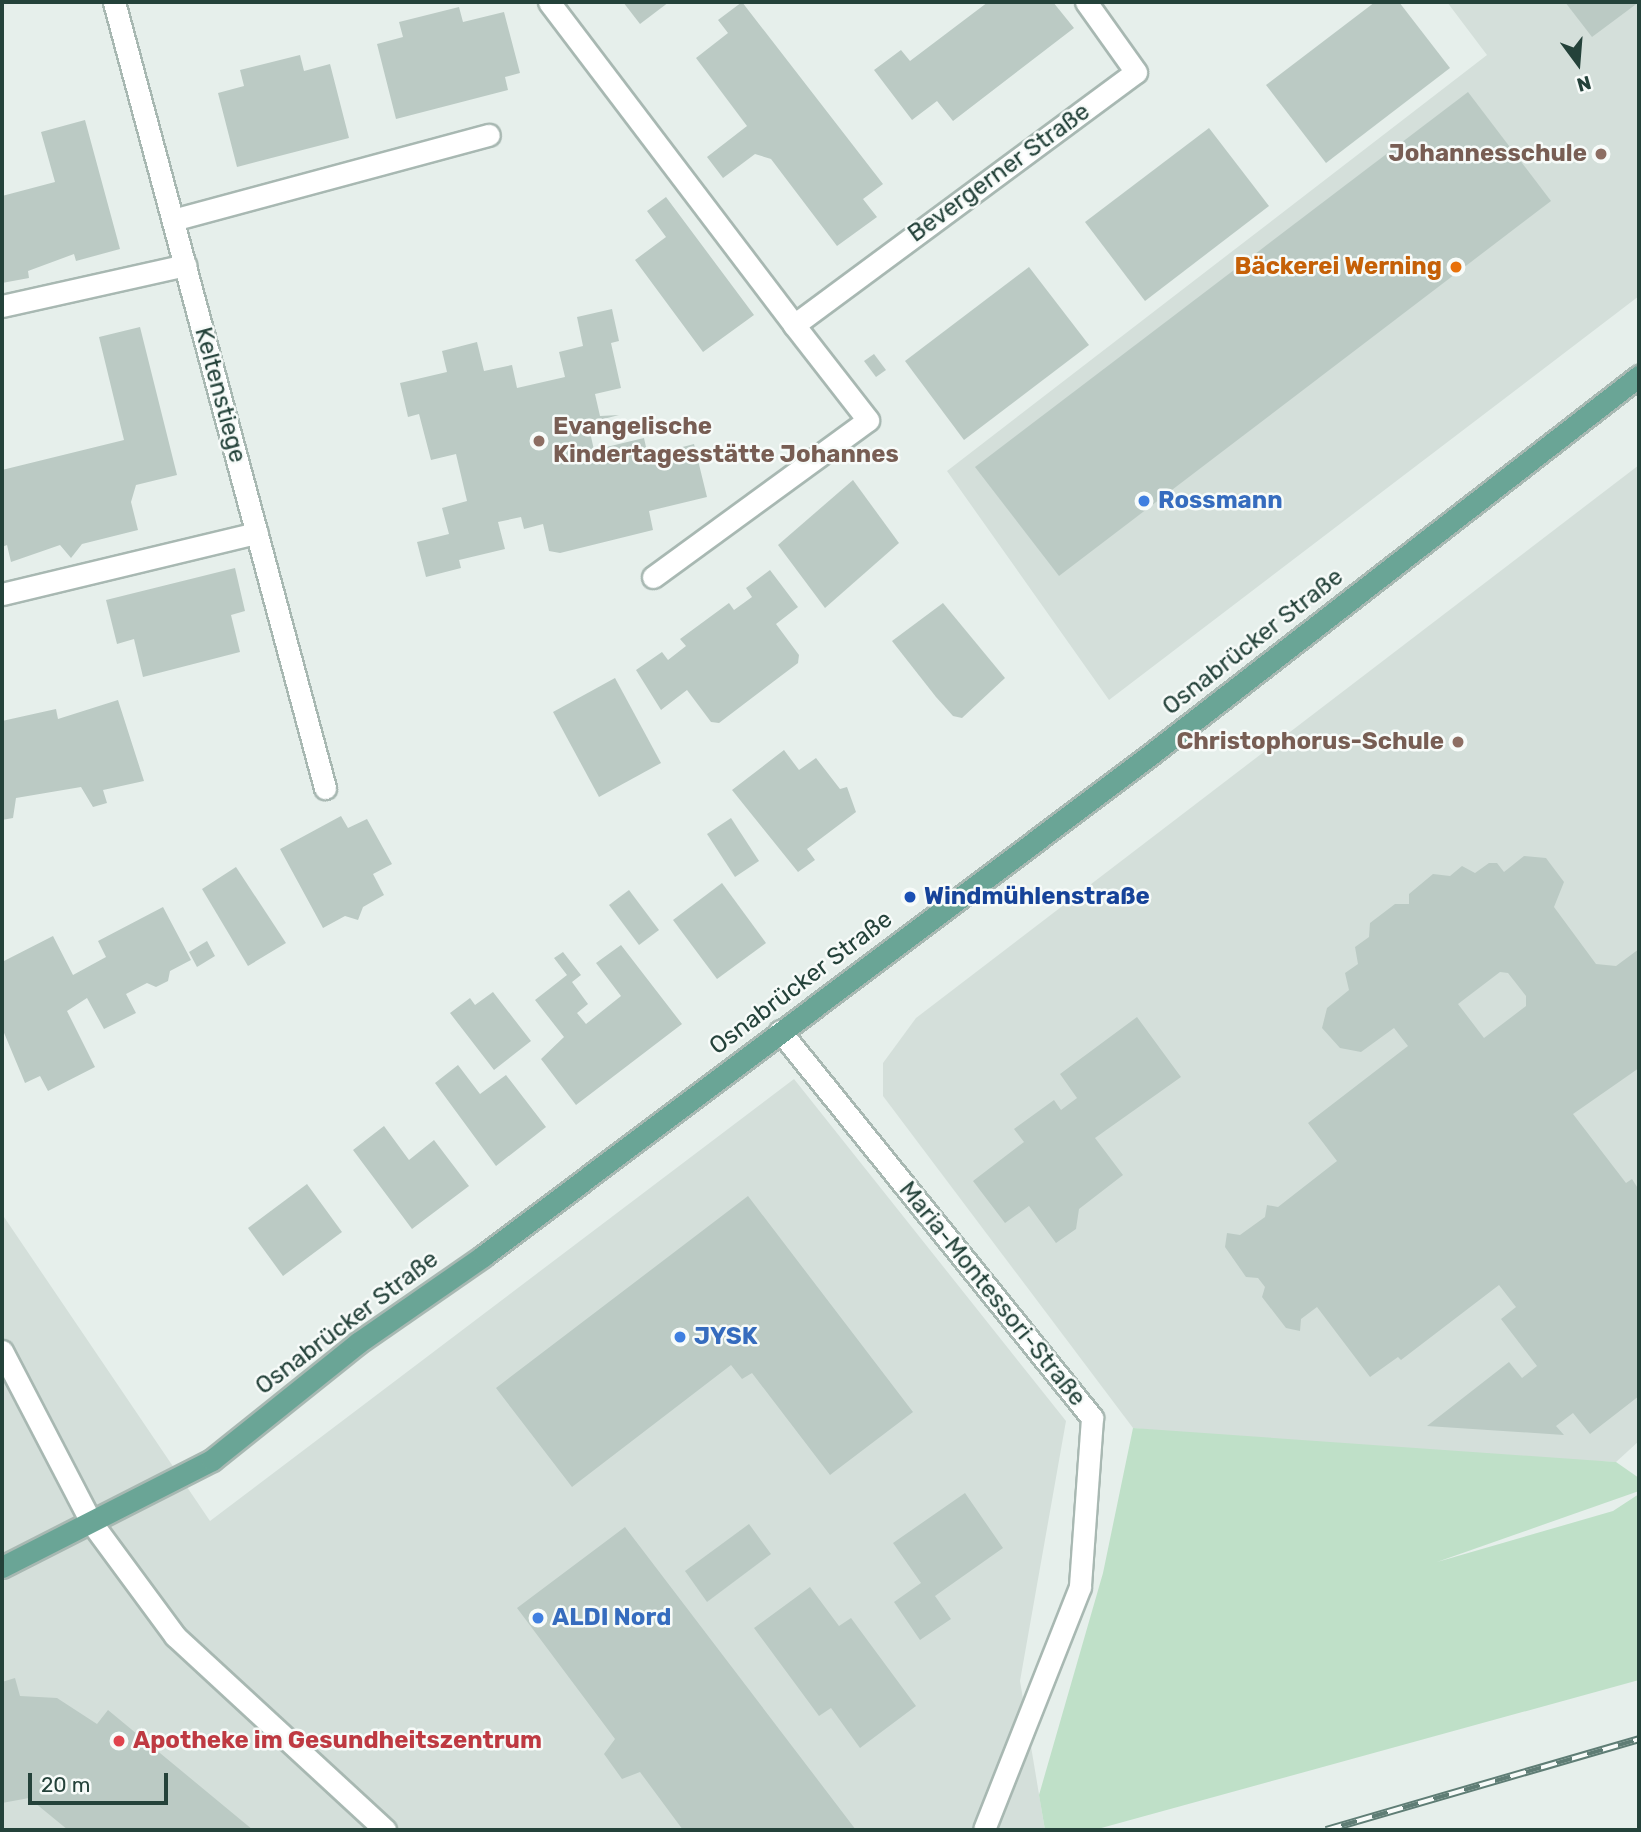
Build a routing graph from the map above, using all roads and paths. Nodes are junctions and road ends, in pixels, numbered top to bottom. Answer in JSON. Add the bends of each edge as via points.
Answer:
{"nodes":[{"id":1,"x":114,"y":2,"type":"edge"},
{"id":2,"x":549,"y":2,"type":"edge"},
{"id":3,"x":1086,"y":2,"type":"edge"},
{"id":4,"x":489,"y":135,"type":"dead end"},
{"id":5,"x":173,"y":220,"type":"junction"},
{"id":6,"x":185,"y":265,"type":"junction"},
{"id":7,"x":2,"y":306,"type":"edge"},
{"id":8,"x":794,"y":324,"type":"junction"},
{"id":9,"x":1639,"y":376,"type":"edge"},
{"id":10,"x":257,"y":533,"type":"junction"},
{"id":11,"x":653,"y":577,"type":"dead end"},
{"id":12,"x":2,"y":594,"type":"edge"},
{"id":13,"x":325,"y":788,"type":"dead end"},
{"id":14,"x":780,"y":1031,"type":"junction"},
{"id":15,"x":2,"y":1351,"type":"edge"},
{"id":16,"x":91,"y":1521,"type":"junction"},
{"id":17,"x":2,"y":1567,"type":"edge"},
{"id":18,"x":984,"y":1829,"type":"edge"},
{"id":19,"x":385,"y":1830,"type":"edge"}],
"edges":[{"from":1,"to":5,"type":"street","name":"Keltenstiege"},
{"from":2,"to":8,"type":"street"},
{"from":3,"to":8,"type":"street","name":"Bevergerner Straße","via":[[1136,72]]},
{"from":4,"to":5,"type":"street"},
{"from":5,"to":6,"type":"street","name":"Keltenstiege"},
{"from":6,"to":7,"type":"street"},
{"from":6,"to":10,"type":"street","name":"Keltenstiege"},
{"from":8,"to":11,"type":"street","via":[[868,419]]},
{"from":9,"to":14,"type":"main road","name":"Osnabrücker Straße","via":[[1150,755]]},
{"from":10,"to":12,"type":"street"},
{"from":10,"to":13,"type":"street","name":"Keltenstiege"},
{"from":14,"to":16,"type":"main road","name":"Osnabrücker Straße","via":[[358,1343],[212,1460]]},
{"from":14,"to":18,"type":"street","name":"Maria-Montessori-Straße","via":[[1092,1418],[1080,1587]]},
{"from":15,"to":16,"type":"street"},
{"from":16,"to":17,"type":"main road","name":"Osnabrücker Straße"},
{"from":16,"to":19,"type":"street","via":[[175,1636]]}]}
